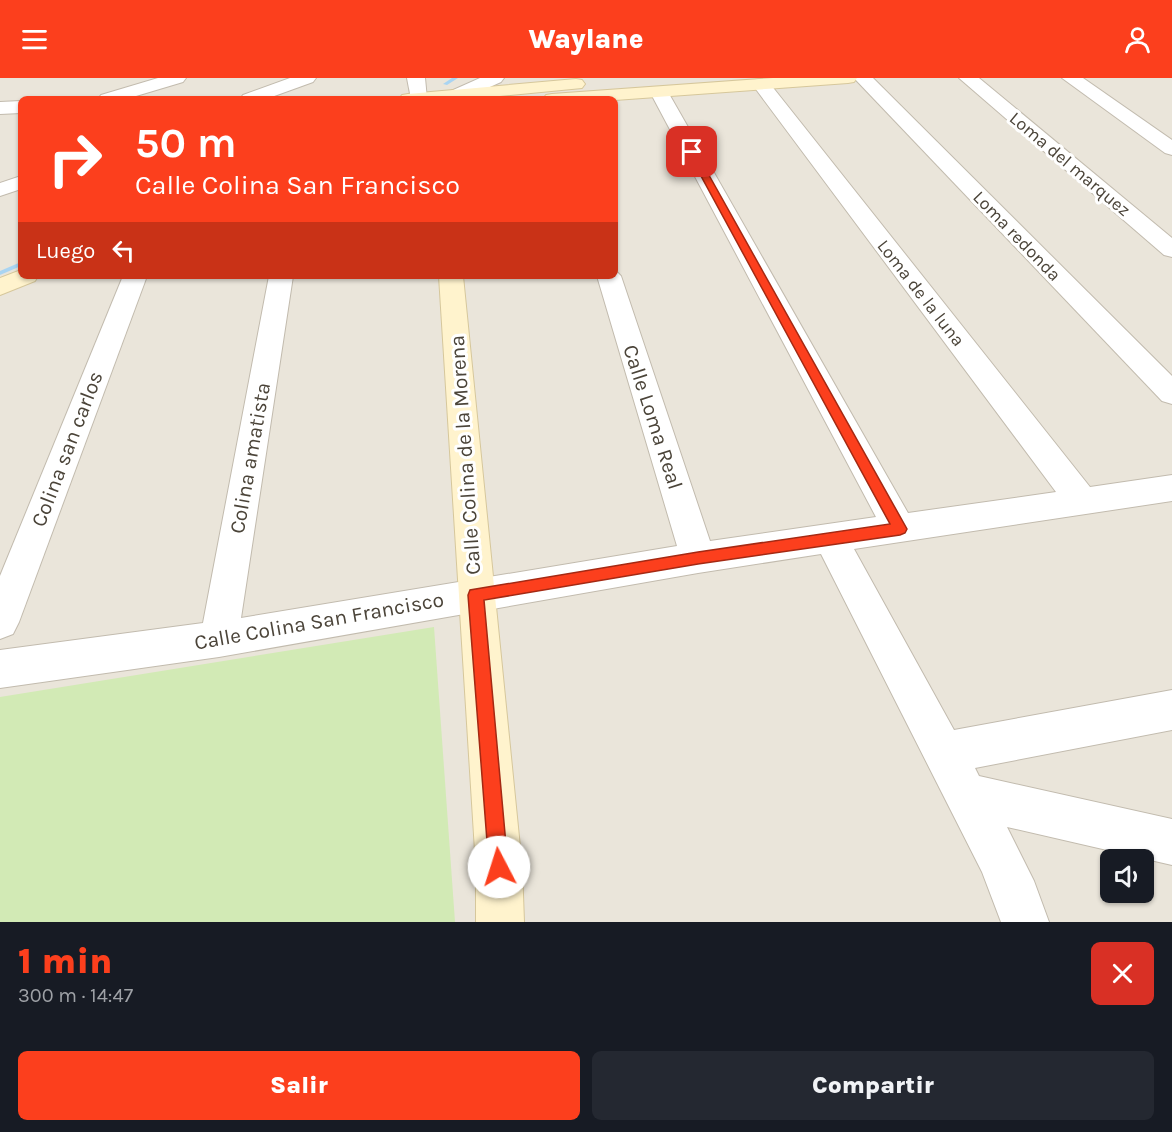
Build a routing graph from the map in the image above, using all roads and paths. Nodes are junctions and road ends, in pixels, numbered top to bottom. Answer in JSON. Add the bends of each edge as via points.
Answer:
{"nodes":[{"id":1,"x":177,"y":78,"type":"edge"},
{"id":2,"x":307,"y":78,"type":"edge"},
{"id":3,"x":416,"y":78,"type":"edge"},
{"id":4,"x":495,"y":78,"type":"edge"},
{"id":5,"x":848,"y":78,"type":"edge"},
{"id":6,"x":863,"y":78,"type":"edge"},
{"id":7,"x":968,"y":78,"type":"edge"},
{"id":8,"x":1071,"y":78,"type":"edge"},
{"id":9,"x":761,"y":84,"type":"junction"},
{"id":10,"x":659,"y":85,"type":"edge"},
{"id":11,"x":117,"y":96,"type":"edge"},
{"id":12,"x":257,"y":96,"type":"edge"},
{"id":13,"x":416,"y":96,"type":"edge"},
{"id":14,"x":455,"y":96,"type":"edge"},
{"id":15,"x":576,"y":96,"type":"edge"},
{"id":16,"x":18,"y":107,"type":"edge"},
{"id":17,"x":0,"y":108,"type":"edge"},
{"id":18,"x":1172,"y":149,"type":"edge"},
{"id":19,"x":18,"y":183,"type":"edge"},
{"id":20,"x":0,"y":190,"type":"edge"},
{"id":21,"x":1172,"y":250,"type":"edge"},
{"id":22,"x":18,"y":255,"type":"edge"},
{"id":23,"x":0,"y":263,"type":"edge"},
{"id":24,"x":19,"y":279,"type":"edge"},
{"id":25,"x":134,"y":279,"type":"edge"},
{"id":26,"x":280,"y":279,"type":"edge"},
{"id":27,"x":452,"y":279,"type":"edge"},
{"id":28,"x":610,"y":279,"type":"edge"},
{"id":29,"x":0,"y":287,"type":"edge"},
{"id":30,"x":1172,"y":394,"type":"edge"},
{"id":31,"x":1172,"y":488,"type":"edge"},
{"id":32,"x":1082,"y":501,"type":"junction"},
{"id":33,"x":900,"y":529,"type":"junction"},
{"id":34,"x":831,"y":540,"type":"junction"},
{"id":35,"x":698,"y":558,"type":"junction"},
{"id":36,"x":476,"y":595,"type":"junction"},
{"id":37,"x":0,"y":622,"type":"edge"},
{"id":38,"x":219,"y":639,"type":"junction"},
{"id":39,"x":0,"y":669,"type":"edge"},
{"id":40,"x":1172,"y":710,"type":"edge"},
{"id":41,"x":943,"y":753,"type":"junction"},
{"id":42,"x":965,"y":795,"type":"junction"},
{"id":43,"x":1172,"y":842,"type":"edge"},
{"id":44,"x":500,"y":922,"type":"edge"},
{"id":45,"x":1025,"y":922,"type":"edge"}],
"edges":[{"from":1,"to":11,"type":"street"},
{"from":2,"to":12,"type":"street"},
{"from":3,"to":13,"type":"street"},
{"from":4,"to":14,"type":"street"},
{"from":5,"to":9,"type":"street"},
{"from":6,"to":30,"type":"street","name":"Loma redonda"},
{"from":7,"to":21,"type":"street","name":"Loma del marquez"},
{"from":8,"to":18,"type":"street"},
{"from":9,"to":10,"type":"street"},
{"from":9,"to":32,"type":"street","name":"Loma de la luna"},
{"from":10,"to":14,"type":"street"},
{"from":10,"to":15,"type":"street"},
{"from":10,"to":33,"type":"street"},
{"from":16,"to":17,"type":"street"},
{"from":19,"to":20,"type":"street"},
{"from":22,"to":23,"type":"street"},
{"from":24,"to":29,"type":"street"},
{"from":25,"to":37,"type":"street","name":"Colina san carlos"},
{"from":26,"to":38,"type":"street","name":"Colina amatista"},
{"from":27,"to":36,"type":"street","name":"Calle Colina de la Morena"},
{"from":28,"to":35,"type":"street","name":"Calle Loma Real"},
{"from":31,"to":32,"type":"street","name":"Calle Colina San Francisco"},
{"from":32,"to":33,"type":"street","name":"Calle Colina San Francisco"},
{"from":33,"to":34,"type":"street","name":"Calle Colina San Francisco"},
{"from":34,"to":35,"type":"street","name":"Calle Colina San Francisco"},
{"from":34,"to":41,"type":"street"},
{"from":35,"to":36,"type":"street","name":"Calle Colina San Francisco"},
{"from":36,"to":38,"type":"street","name":"Calle Colina San Francisco"},
{"from":36,"to":44,"type":"street","name":"Calle Colina de la Morena","via":[[499,867]]},
{"from":38,"to":39,"type":"street","name":"Calle Colina San Francisco"},
{"from":40,"to":41,"type":"street"},
{"from":41,"to":42,"type":"street"},
{"from":42,"to":43,"type":"street"},
{"from":42,"to":45,"type":"street","via":[[998,855]]}]}
